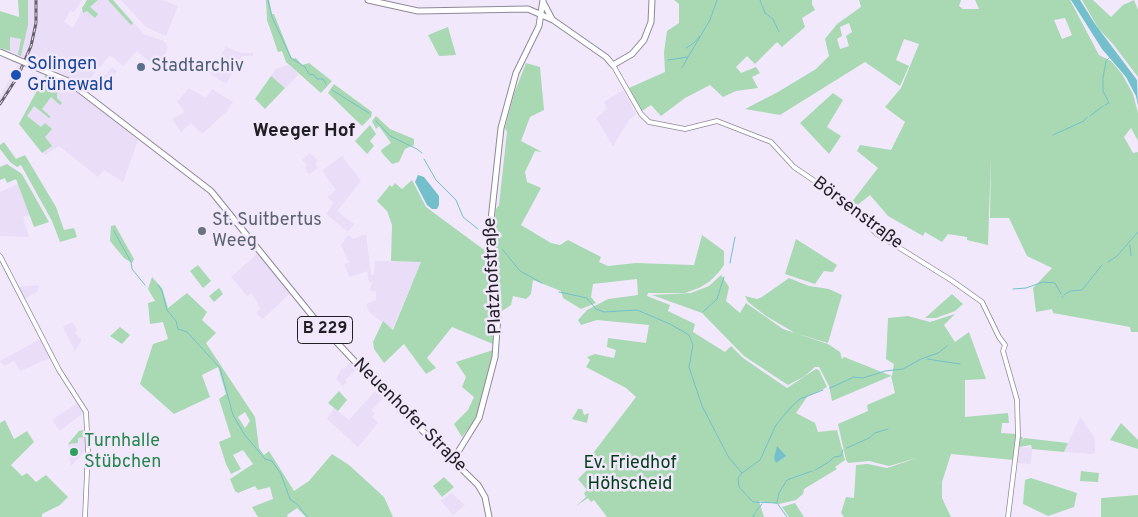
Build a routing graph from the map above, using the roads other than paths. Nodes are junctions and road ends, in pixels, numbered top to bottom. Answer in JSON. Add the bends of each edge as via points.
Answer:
{"nodes":[{"id":1,"x":368,"y":0,"type":"edge"},
{"id":2,"x":652,"y":0,"type":"edge"},
{"id":3,"x":543,"y":1,"type":"edge"},
{"id":4,"x":531,"y":10,"type":"junction"},
{"id":5,"x":542,"y":14,"type":"junction"},
{"id":6,"x":553,"y":20,"type":"junction"},
{"id":7,"x":539,"y":26,"type":"junction"},
{"id":8,"x":0,"y":52,"type":"edge"},
{"id":9,"x":613,"y":65,"type":"junction"},
{"id":10,"x":0,"y":256,"type":"edge"},
{"id":11,"x":451,"y":458,"type":"junction"},
{"id":12,"x":85,"y":517,"type":"edge"},
{"id":13,"x":489,"y":517,"type":"edge"},
{"id":14,"x":1008,"y":517,"type":"edge"}],
"edges":[{"from":1,"to":4,"type":"main road","via":[[418,11]]},
{"from":2,"to":9,"type":"main road","via":[[651,22],[644,40],[632,54]]},
{"from":3,"to":4,"type":"main road"},
{"from":3,"to":5,"type":"main road","name":"Platzhofstraße"},
{"from":3,"to":6,"type":"main road"},
{"from":4,"to":5,"type":"main road"},
{"from":4,"to":7,"type":"main road"},
{"from":5,"to":6,"type":"main road"},
{"from":5,"to":7,"type":"main road","name":"Platzhofstraße"},
{"from":6,"to":7,"type":"main road"},
{"from":6,"to":9,"type":"main road"},
{"from":7,"to":11,"type":"main road","name":"Platzhofstraße","via":[[516,73],[501,128],[490,229],[498,315],[495,357],[479,418]]},
{"from":8,"to":11,"type":"main road","name":"Neuenhofer Straße","number":"B 229","bridge":true,"via":[[68,81],[214,194],[315,320]]},
{"from":9,"to":14,"type":"street","name":"Börsenstraße","via":[[649,122],[685,129],[715,120],[771,142],[794,167],[844,201],[877,234],[977,297],[984,305],[1005,345],[1003,351],[1016,395],[1018,418]]},
{"from":10,"to":12,"type":"street","via":[[59,370],[86,412]]},
{"from":11,"to":13,"type":"main road","name":"Neuenhofer Straße","number":"B 229","via":[[478,485],[487,502]]}]}
